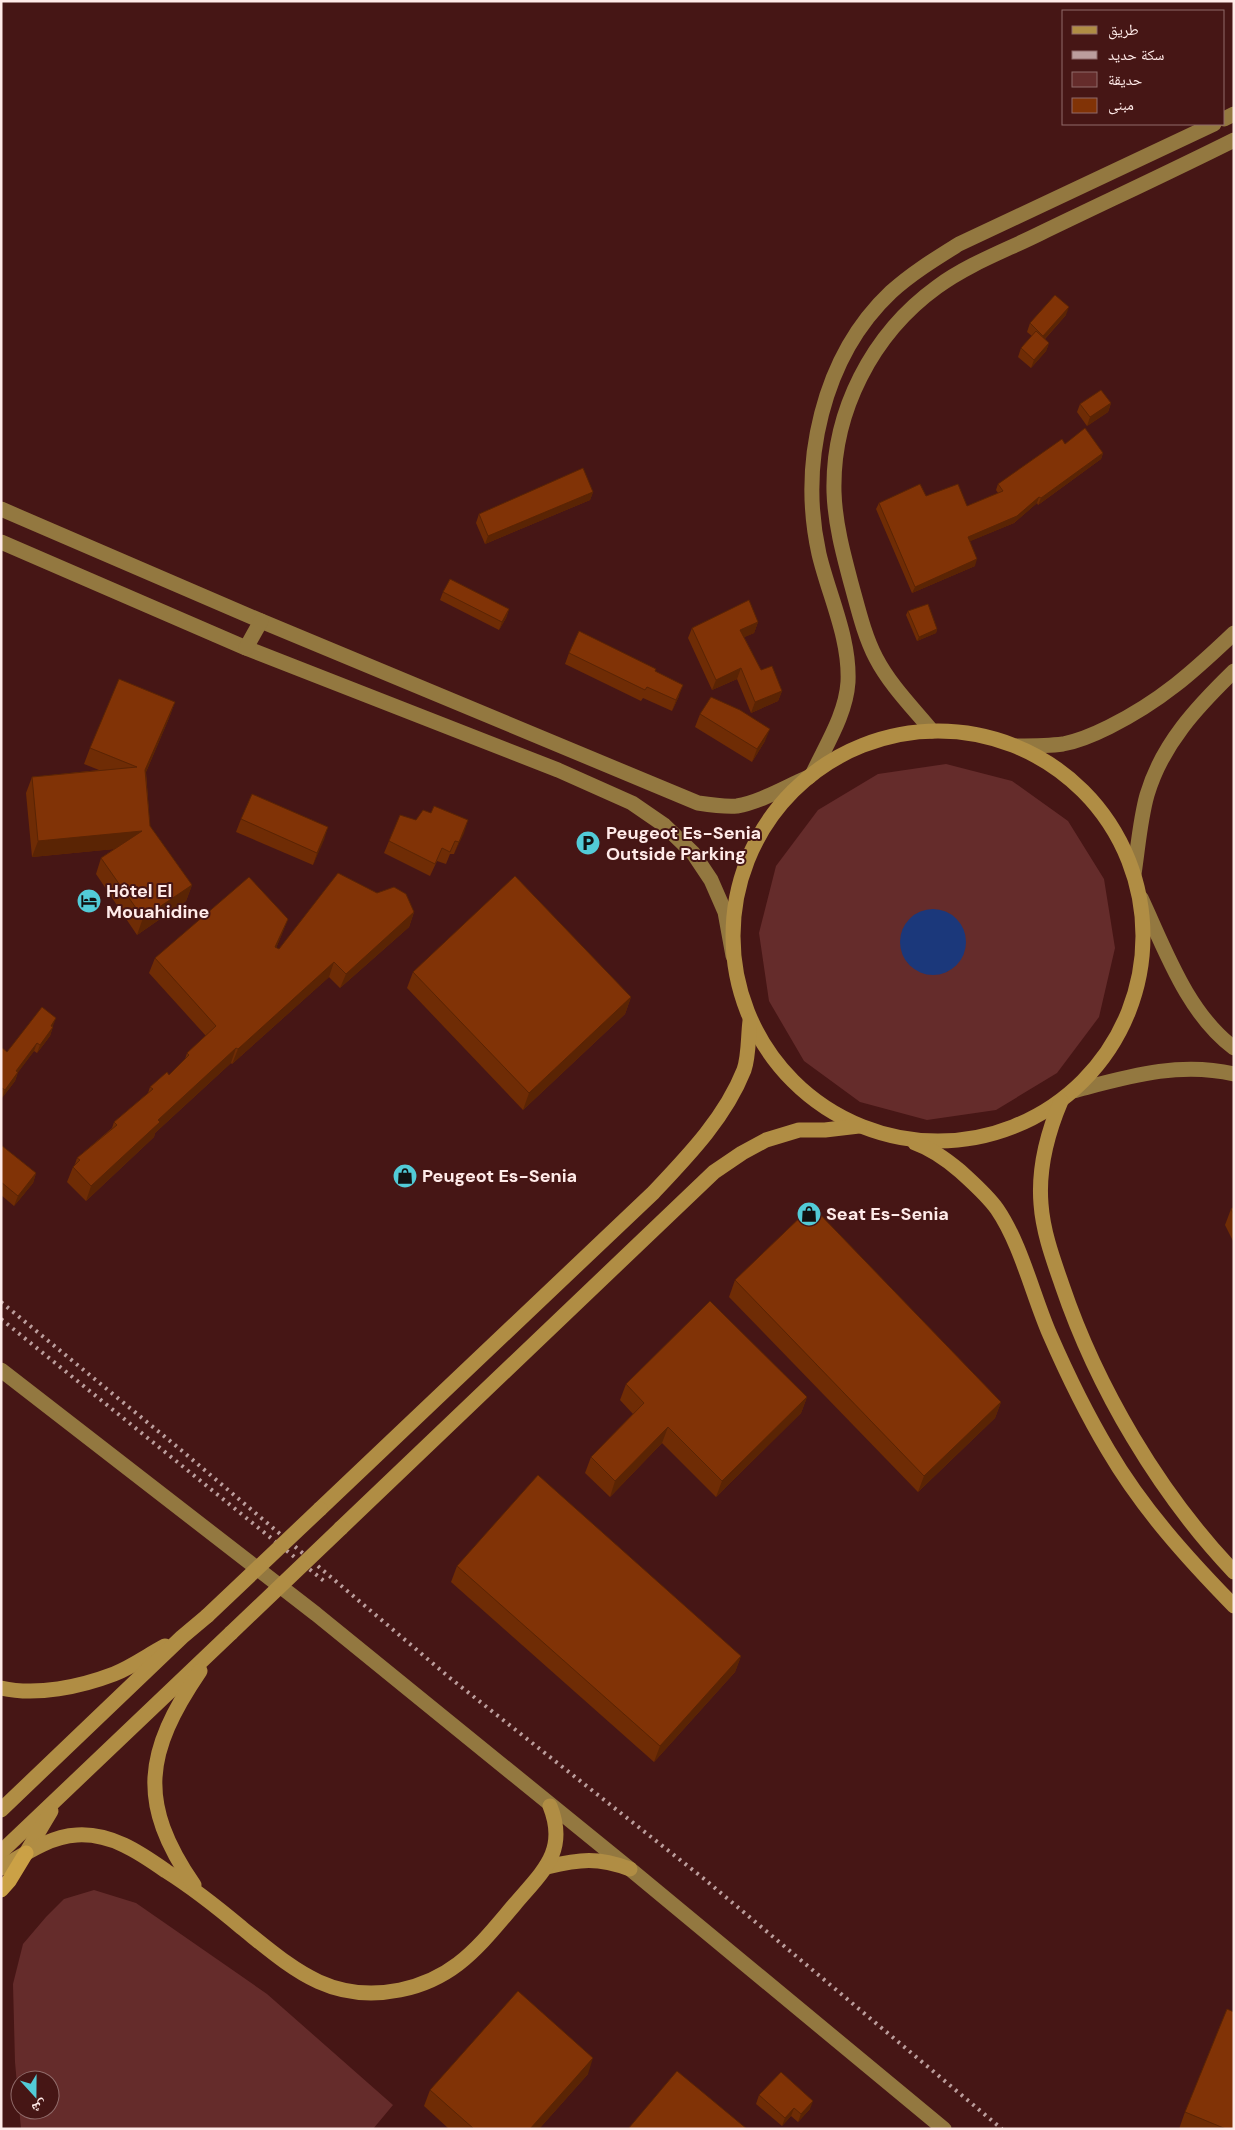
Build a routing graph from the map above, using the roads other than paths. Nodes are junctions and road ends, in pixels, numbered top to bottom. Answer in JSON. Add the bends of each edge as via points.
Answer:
{"nodes":[{"id":1,"x":1212,"y":125,"type":"edge"},
{"id":2,"x":1234,"y":140,"type":"edge"},
{"id":3,"x":1,"y":509,"type":"edge"},
{"id":4,"x":1,"y":542,"type":"edge"},
{"id":5,"x":262,"y":621,"type":"junction"},
{"id":6,"x":1234,"y":633,"type":"edge"},
{"id":7,"x":246,"y":648,"type":"junction"},
{"id":8,"x":1234,"y":671,"type":"edge"},
{"id":9,"x":932,"y":731,"type":"junction"},
{"id":10,"x":1017,"y":746,"type":"junction"},
{"id":11,"x":811,"y":775,"type":"junction"},
{"id":12,"x":1134,"y":874,"type":"junction"},
{"id":13,"x":1141,"y":898,"type":"junction"},
{"id":14,"x":733,"y":956,"type":"junction"},
{"id":15,"x":750,"y":1021,"type":"junction"},
{"id":16,"x":1234,"y":1048,"type":"edge"},
{"id":17,"x":1234,"y":1074,"type":"edge"},
{"id":18,"x":1073,"y":1091,"type":"junction"},
{"id":19,"x":1060,"y":1101,"type":"junction"},
{"id":20,"x":859,"y":1126,"type":"junction"},
{"id":21,"x":902,"y":1138,"type":"junction"},
{"id":22,"x":1,"y":1370,"type":"edge"},
{"id":23,"x":1234,"y":1572,"type":"edge"},
{"id":24,"x":1234,"y":1606,"type":"edge"},
{"id":25,"x":182,"y":1637,"type":"junction"},
{"id":26,"x":216,"y":1647,"type":"junction"},
{"id":27,"x":1,"y":1688,"type":"edge"},
{"id":28,"x":61,"y":1795,"type":"junction"},
{"id":29,"x":550,"y":1806,"type":"junction"},
{"id":30,"x":1,"y":1810,"type":"edge"},
{"id":31,"x":1,"y":1852,"type":"edge"},
{"id":32,"x":26,"y":1853,"type":"junction"},
{"id":33,"x":547,"y":1867,"type":"junction"},
{"id":34,"x":1,"y":1868,"type":"edge"},
{"id":35,"x":630,"y":1869,"type":"junction"},
{"id":36,"x":1,"y":1890,"type":"edge"},
{"id":37,"x":199,"y":1892,"type":"junction"},
{"id":38,"x":944,"y":2129,"type":"edge"}],
"edges":[{"from":1,"to":11,"type":"main road","via":[[959,244],[922,267],[891,293],[854,340],[827,396],[812,467],[814,526],[844,640],[848,669],[844,701]]},
{"from":2,"to":9,"type":"main road","via":[[938,286],[891,329],[860,375],[840,434],[834,472],[836,524],[868,642],[885,673]]},
{"from":3,"to":5,"type":"main road"},
{"from":4,"to":7,"type":"main road"},
{"from":5,"to":7,"type":"main road"},
{"from":5,"to":11,"type":"main road","via":[[698,803],[737,806]]},
{"from":6,"to":10,"type":"main road","via":[[1162,697],[1134,715],[1064,744]]},
{"from":7,"to":14,"type":"main road","via":[[558,770],[632,803],[664,825],[693,853],[711,880],[725,912]]},
{"from":8,"to":12,"type":"main road","via":[[1195,711],[1158,765],[1147,795]]},
{"from":9,"to":10,"type":"main road","via":[[961,732]]},
{"from":9,"to":11,"type":"main road","via":[[882,740],[850,751]]},
{"from":10,"to":12,"type":"main road","via":[[1044,760],[1090,797],[1123,846]]},
{"from":11,"to":14,"type":"main road","via":[[780,805],[758,838],[745,868],[734,915]]},
{"from":12,"to":13,"type":"main road"},
{"from":13,"to":16,"type":"main road","via":[[1190,996],[1213,1030]]},
{"from":13,"to":18,"type":"main road","via":[[1143,959],[1127,1018],[1108,1051]]},
{"from":14,"to":15,"type":"main road","via":[[739,989]]},
{"from":15,"to":20,"type":"main road","via":[[769,1054],[794,1084],[824,1108]]},
{"from":15,"to":25,"type":"main road","bridge":true,"via":[[744,1068],[726,1106],[696,1148],[653,1193],[320,1510]]},
{"from":17,"to":18,"type":"main road","via":[[1205,1069],[1174,1069]]},
{"from":18,"to":19,"type":"main road"},
{"from":19,"to":21,"type":"main road","via":[[1032,1119],[968,1139]]},
{"from":19,"to":23,"type":"main road","via":[[1044,1151],[1041,1203],[1046,1237],[1065,1294],[1098,1370],[1148,1463],[1186,1518]]},
{"from":20,"to":21,"type":"main road"},
{"from":20,"to":26,"type":"main road","bridge":true,"via":[[798,1130],[766,1140],[714,1172]]},
{"from":21,"to":24,"type":"main road","via":[[950,1162],[997,1210],[1069,1377],[1108,1449],[1145,1505],[1179,1548]]},
{"from":22,"to":29,"type":"main road","via":[[316,1614]]},
{"from":25,"to":27,"type":"main road","via":[[115,1673],[79,1684],[42,1690]]},
{"from":25,"to":30,"type":"main road"},
{"from":26,"to":28,"type":"main road"},
{"from":26,"to":37,"type":"main road","via":[[166,1729],[154,1777],[158,1813],[166,1839]]},
{"from":28,"to":31,"type":"main road"},
{"from":28,"to":32,"type":"main road"},
{"from":29,"to":33,"type":"main road","via":[[557,1834],[556,1847]]},
{"from":29,"to":35,"type":"main road"},
{"from":32,"to":34,"type":"main road"},
{"from":32,"to":36,"type":"highway"},
{"from":32,"to":37,"type":"main road","via":[[75,1835],[102,1838],[128,1846]]},
{"from":33,"to":35,"type":"main road","via":[[594,1859]]},
{"from":33,"to":37,"type":"main road","via":[[476,1949],[457,1965],[419,1985],[387,1993],[336,1989],[312,1980],[290,1968]]},
{"from":35,"to":38,"type":"main road"}]}
